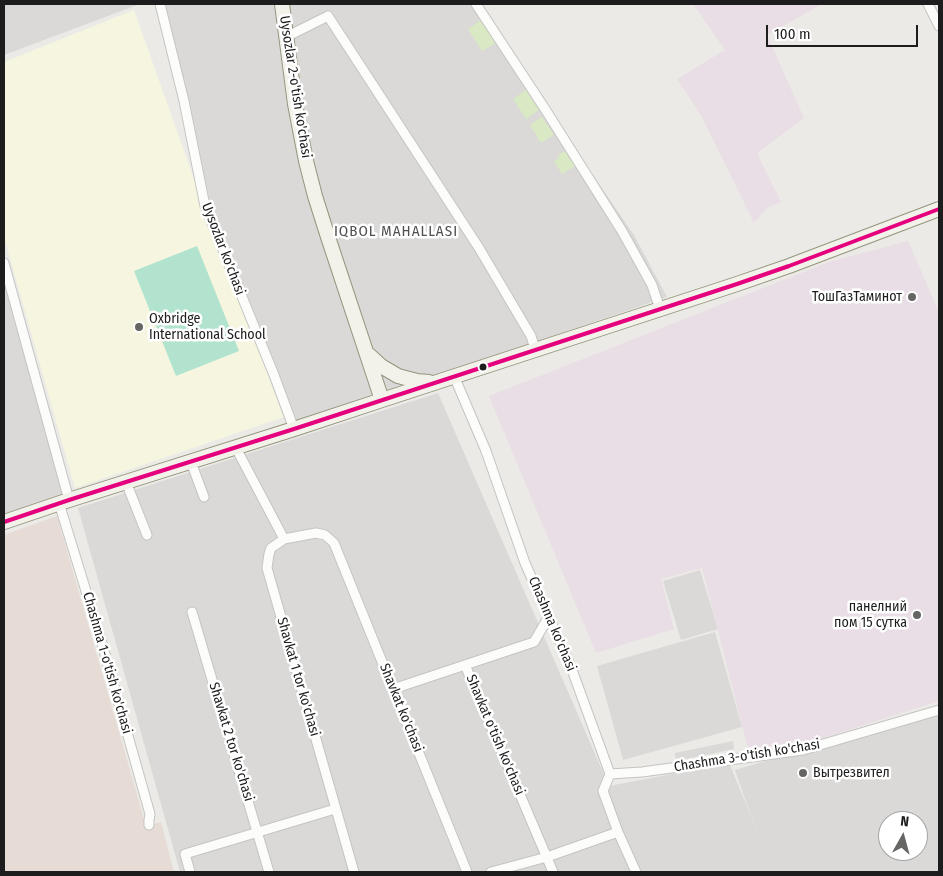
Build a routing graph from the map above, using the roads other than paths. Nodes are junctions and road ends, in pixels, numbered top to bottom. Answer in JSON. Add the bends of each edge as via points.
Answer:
{"nodes":[{"id":1,"x":160,"y":4,"type":"edge"},
{"id":2,"x":282,"y":4,"type":"edge"},
{"id":3,"x":476,"y":4,"type":"edge"},
{"id":4,"x":928,"y":4,"type":"edge"},
{"id":5,"x":939,"y":26,"type":"edge"},
{"id":6,"x":286,"y":37,"type":"junction"},
{"id":7,"x":939,"y":209,"type":"edge"},
{"id":8,"x":4,"y":264,"type":"edge"},
{"id":9,"x":660,"y":309,"type":"junction"},
{"id":10,"x":536,"y":349,"type":"junction"},
{"id":11,"x":366,"y":352,"type":"junction"},
{"id":12,"x":454,"y":376,"type":"junction"},
{"id":13,"x":438,"y":381,"type":"junction"},
{"id":14,"x":382,"y":400,"type":"junction"},
{"id":15,"x":294,"y":429,"type":"junction"},
{"id":16,"x":236,"y":448,"type":"junction"},
{"id":17,"x":191,"y":462,"type":"junction"},
{"id":18,"x":126,"y":482,"type":"junction"},
{"id":19,"x":204,"y":497,"type":"dead end"},
{"id":20,"x":64,"y":501,"type":"junction"},
{"id":21,"x":4,"y":522,"type":"edge"},
{"id":22,"x":146,"y":535,"type":"dead end"},
{"id":23,"x":284,"y":540,"type":"junction"},
{"id":24,"x":192,"y":612,"type":"dead end"},
{"id":25,"x":549,"y":616,"type":"junction"},
{"id":26,"x":465,"y":665,"type":"junction"},
{"id":27,"x":393,"y":689,"type":"junction"},
{"id":28,"x":939,"y":710,"type":"edge"},
{"id":29,"x":610,"y":774,"type":"junction"},
{"id":30,"x":336,"y":809,"type":"junction"},
{"id":31,"x":149,"y":825,"type":"dead end"},
{"id":32,"x":258,"y":832,"type":"junction"},
{"id":33,"x":618,"y":832,"type":"junction"},
{"id":34,"x":547,"y":857,"type":"junction"},
{"id":35,"x":190,"y":872,"type":"edge"},
{"id":36,"x":269,"y":872,"type":"edge"},
{"id":37,"x":354,"y":872,"type":"edge"},
{"id":38,"x":467,"y":872,"type":"edge"},
{"id":39,"x":492,"y":872,"type":"edge"},
{"id":40,"x":553,"y":872,"type":"edge"},
{"id":41,"x":636,"y":872,"type":"edge"}],
"edges":[{"from":1,"to":15,"type":"street","name":"Uysozlar ko'chasi","via":[[205,206]]},
{"from":2,"to":6,"type":"main road","name":"Uysozlar 2-o'tish ko'chasi"},
{"from":3,"to":9,"type":"street","via":[[622,231],[652,285]]},
{"from":4,"to":5,"type":"street"},
{"from":6,"to":10,"type":"street","via":[[328,16],[479,248]]},
{"from":6,"to":11,"type":"main road","name":"Uysozlar 2-o'tish ko'chasi","via":[[306,161]]},
{"from":7,"to":9,"type":"main road","via":[[789,266]]},
{"from":8,"to":20,"type":"street","name":"Chashma 1-o'tish ko'chasi"},
{"from":9,"to":10,"type":"main road"},
{"from":10,"to":12,"type":"main road"},
{"from":11,"to":13,"type":"main road","via":[[398,376],[417,381]]},
{"from":11,"to":14,"type":"main road","name":"Uysozlar 2-o'tish ko'chasi"},
{"from":12,"to":13,"type":"main road"},
{"from":12,"to":25,"type":"street","name":"Chashma ko'chasi"},
{"from":13,"to":14,"type":"main road"},
{"from":14,"to":15,"type":"main road"},
{"from":15,"to":16,"type":"main road"},
{"from":16,"to":17,"type":"main road"},
{"from":16,"to":23,"type":"street"},
{"from":17,"to":18,"type":"main road"},
{"from":17,"to":19,"type":"street"},
{"from":18,"to":20,"type":"main road"},
{"from":18,"to":22,"type":"street"},
{"from":20,"to":21,"type":"main road"},
{"from":20,"to":31,"type":"street","name":"Chashma 1-o'tish ko'chasi","via":[[150,814]]},
{"from":23,"to":27,"type":"street","name":"Shavkat ko'chasi","via":[[316,533],[325,535],[334,543]]},
{"from":23,"to":30,"type":"street","name":"Shavkat 1 tor ko'chasi","via":[[271,548],[268,575]]},
{"from":24,"to":32,"type":"street","name":"Shavkat 2 tor ko'chasi"},
{"from":25,"to":26,"type":"street","name":"Shavkat o'tish ko'chasi","via":[[534,642]]},
{"from":25,"to":29,"type":"street","name":"Chashma ko'chasi"},
{"from":26,"to":27,"type":"street"},
{"from":26,"to":34,"type":"street","name":"Shavkat o'tish ko'chasi"},
{"from":27,"to":38,"type":"street","name":"Shavkat ko'chasi"},
{"from":28,"to":29,"type":"street","name":"Chashma 3-o'tish ko'chasi","via":[[803,750]]},
{"from":29,"to":33,"type":"street","via":[[603,791]]},
{"from":30,"to":32,"type":"street"},
{"from":30,"to":37,"type":"street","name":"Shavkat 1 tor ko'chasi"},
{"from":32,"to":35,"type":"street","via":[[185,854]]},
{"from":32,"to":36,"type":"street","name":"Shavkat 2 tor ko'chasi"},
{"from":33,"to":34,"type":"street"},
{"from":33,"to":41,"type":"street"},
{"from":34,"to":39,"type":"street"},
{"from":34,"to":40,"type":"street","name":"Shavkat o'tish ko'chasi"}]}
